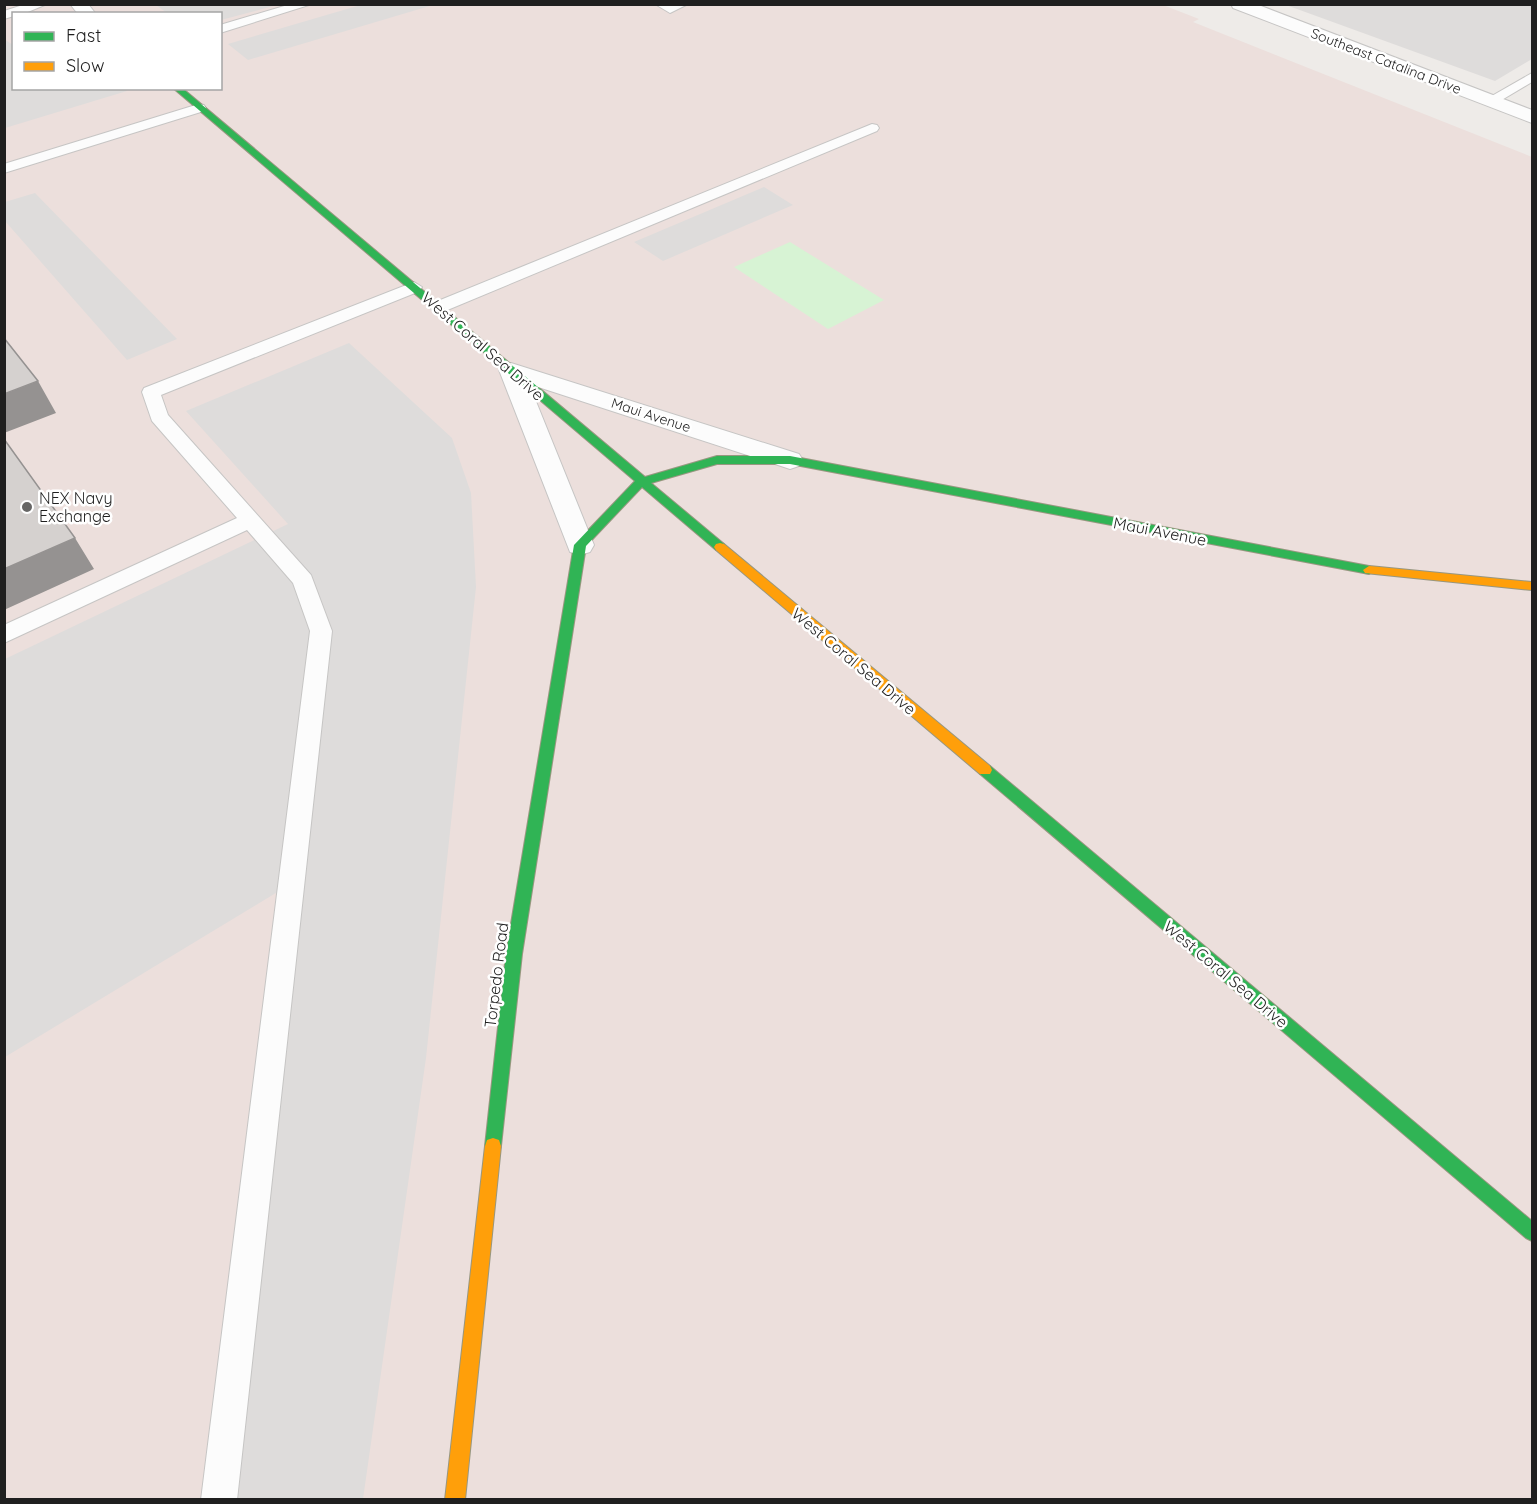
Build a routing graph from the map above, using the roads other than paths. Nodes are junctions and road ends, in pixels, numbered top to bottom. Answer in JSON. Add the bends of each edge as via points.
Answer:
{"nodes":[{"id":1,"x":41,"y":4,"type":"edge"},
{"id":2,"x":306,"y":4,"type":"edge"},
{"id":3,"x":661,"y":4,"type":"edge"},
{"id":4,"x":682,"y":4,"type":"edge"},
{"id":5,"x":1239,"y":4,"type":"edge"},
{"id":6,"x":14,"y":12,"type":"edge"},
{"id":7,"x":222,"y":28,"type":"edge"},
{"id":8,"x":1533,"y":77,"type":"edge"},
{"id":9,"x":179,"y":90,"type":"edge"},
{"id":10,"x":1490,"y":101,"type":"junction"},
{"id":11,"x":199,"y":108,"type":"junction"},
{"id":12,"x":1533,"y":117,"type":"edge"},
{"id":13,"x":872,"y":128,"type":"dead end"},
{"id":14,"x":4,"y":169,"type":"edge"},
{"id":15,"x":414,"y":287,"type":"junction"},
{"id":16,"x":438,"y":308,"type":"junction"},
{"id":17,"x":511,"y":370,"type":"junction"},
{"id":18,"x":790,"y":460,"type":"junction"},
{"id":19,"x":640,"y":482,"type":"junction"},
{"id":20,"x":250,"y":520,"type":"junction"},
{"id":21,"x":580,"y":545,"type":"junction"},
{"id":22,"x":1533,"y":586,"type":"edge"},
{"id":23,"x":4,"y":635,"type":"edge"},
{"id":24,"x":1533,"y":1232,"type":"edge"},
{"id":25,"x":219,"y":1500,"type":"edge"},
{"id":26,"x":455,"y":1500,"type":"edge"}],
"edges":[{"from":1,"to":6,"type":"lane"},
{"from":2,"to":7,"type":"lane"},
{"from":3,"to":4,"type":"lane","via":[[670,9]]},
{"from":5,"to":10,"type":"street","name":"Southeast Catalina Drive"},
{"from":8,"to":10,"type":"lane"},
{"from":9,"to":11,"type":"street","name":"West Coral Sea Drive"},
{"from":10,"to":12,"type":"street","name":"Southeast Catalina Drive"},
{"from":11,"to":14,"type":"lane"},
{"from":11,"to":15,"type":"street","name":"West Coral Sea Drive"},
{"from":13,"to":16,"type":"lane"},
{"from":15,"to":16,"type":"street","name":"West Coral Sea Drive"},
{"from":15,"to":20,"type":"lane","via":[[151,392],[159,417]]},
{"from":16,"to":17,"type":"street","name":"West Coral Sea Drive"},
{"from":17,"to":18,"type":"street","name":"Maui Avenue"},
{"from":17,"to":19,"type":"street","name":"West Coral Sea Drive"},
{"from":17,"to":21,"type":"street"},
{"from":18,"to":19,"type":"street","name":"Maui Avenue","via":[[717,460]]},
{"from":18,"to":22,"type":"street","name":"Maui Avenue","via":[[1365,570]]},
{"from":19,"to":21,"type":"street"},
{"from":19,"to":24,"type":"street","name":"West Coral Sea Drive"},
{"from":20,"to":23,"type":"lane"},
{"from":20,"to":25,"type":"lane","via":[[303,580],[321,631]]},
{"from":21,"to":26,"type":"street","name":"Torpedo Road","via":[[514,954]]}]}
